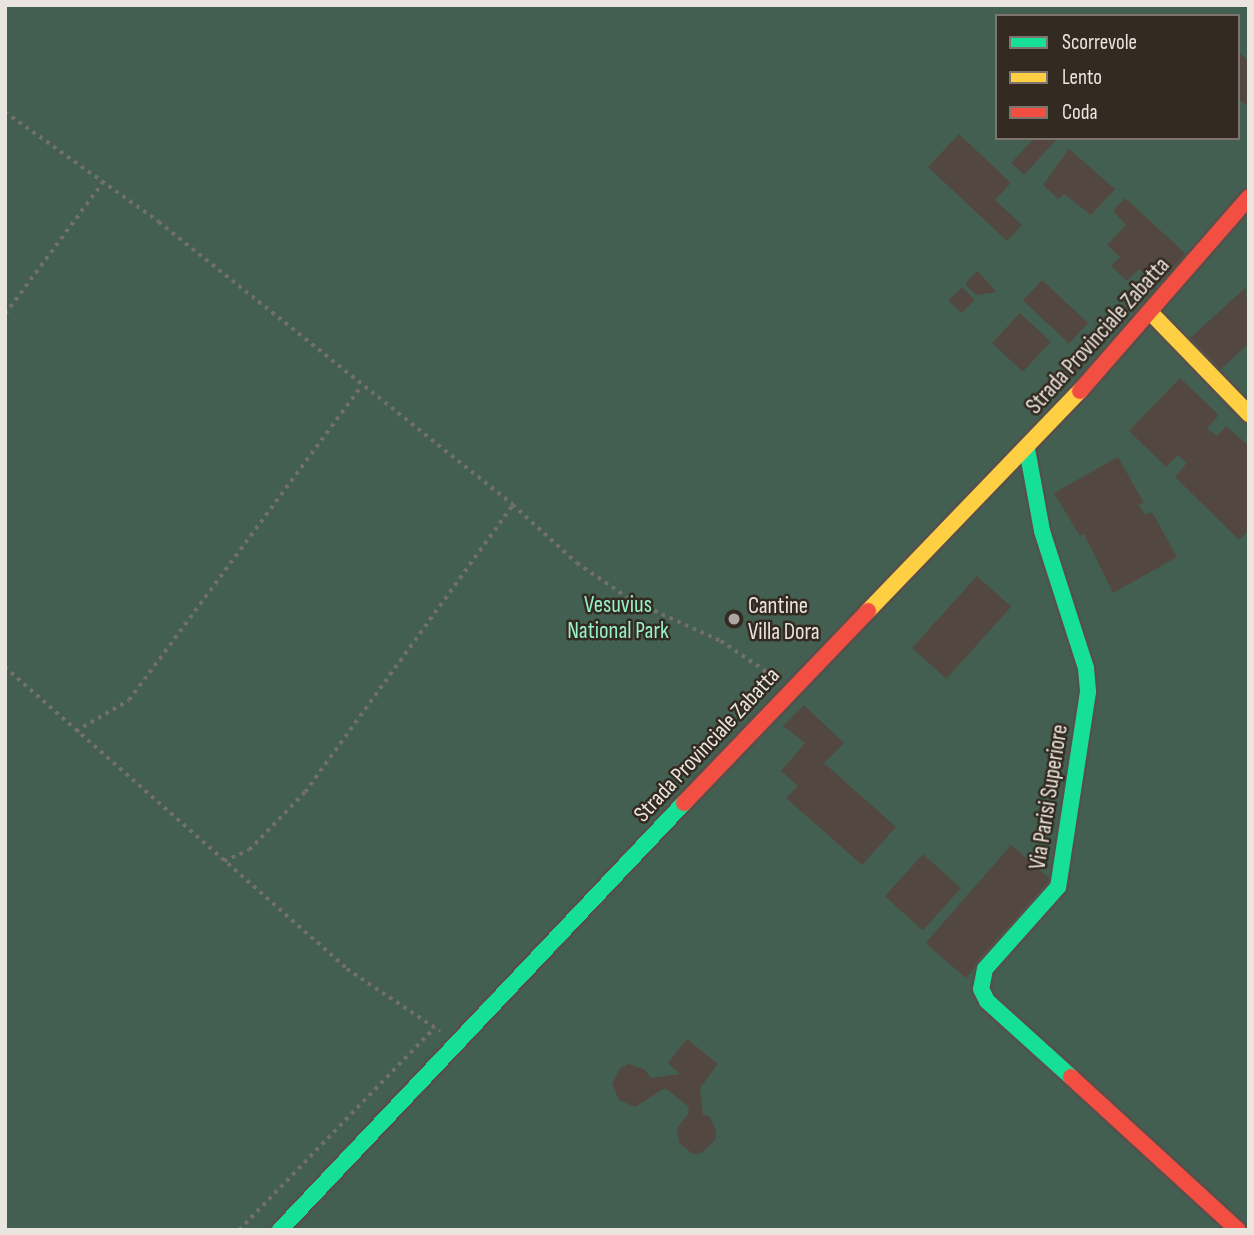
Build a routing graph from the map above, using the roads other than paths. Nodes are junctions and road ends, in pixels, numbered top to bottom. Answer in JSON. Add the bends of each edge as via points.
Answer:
{"nodes":[{"id":1,"x":1249,"y":197,"type":"edge"},
{"id":2,"x":1151,"y":313,"type":"junction"},
{"id":3,"x":1249,"y":414,"type":"edge"},
{"id":4,"x":1027,"y":449,"type":"junction"},
{"id":5,"x":280,"y":1230,"type":"edge"},
{"id":6,"x":1238,"y":1230,"type":"edge"}],
"edges":[{"from":1,"to":2,"type":"street","name":"Strada Provinciale Zabatta"},
{"from":2,"to":3,"type":"street"},
{"from":2,"to":4,"type":"street","name":"Strada Provinciale Zabatta"},
{"from":4,"to":5,"type":"street","name":"Strada Provinciale Zabatta","via":[[791,689]]},
{"from":4,"to":6,"type":"street","name":"Via Parisi Superiore","via":[[1042,531],[1086,668],[1088,692],[1058,887],[985,970],[981,989],[987,1001]]}]}
